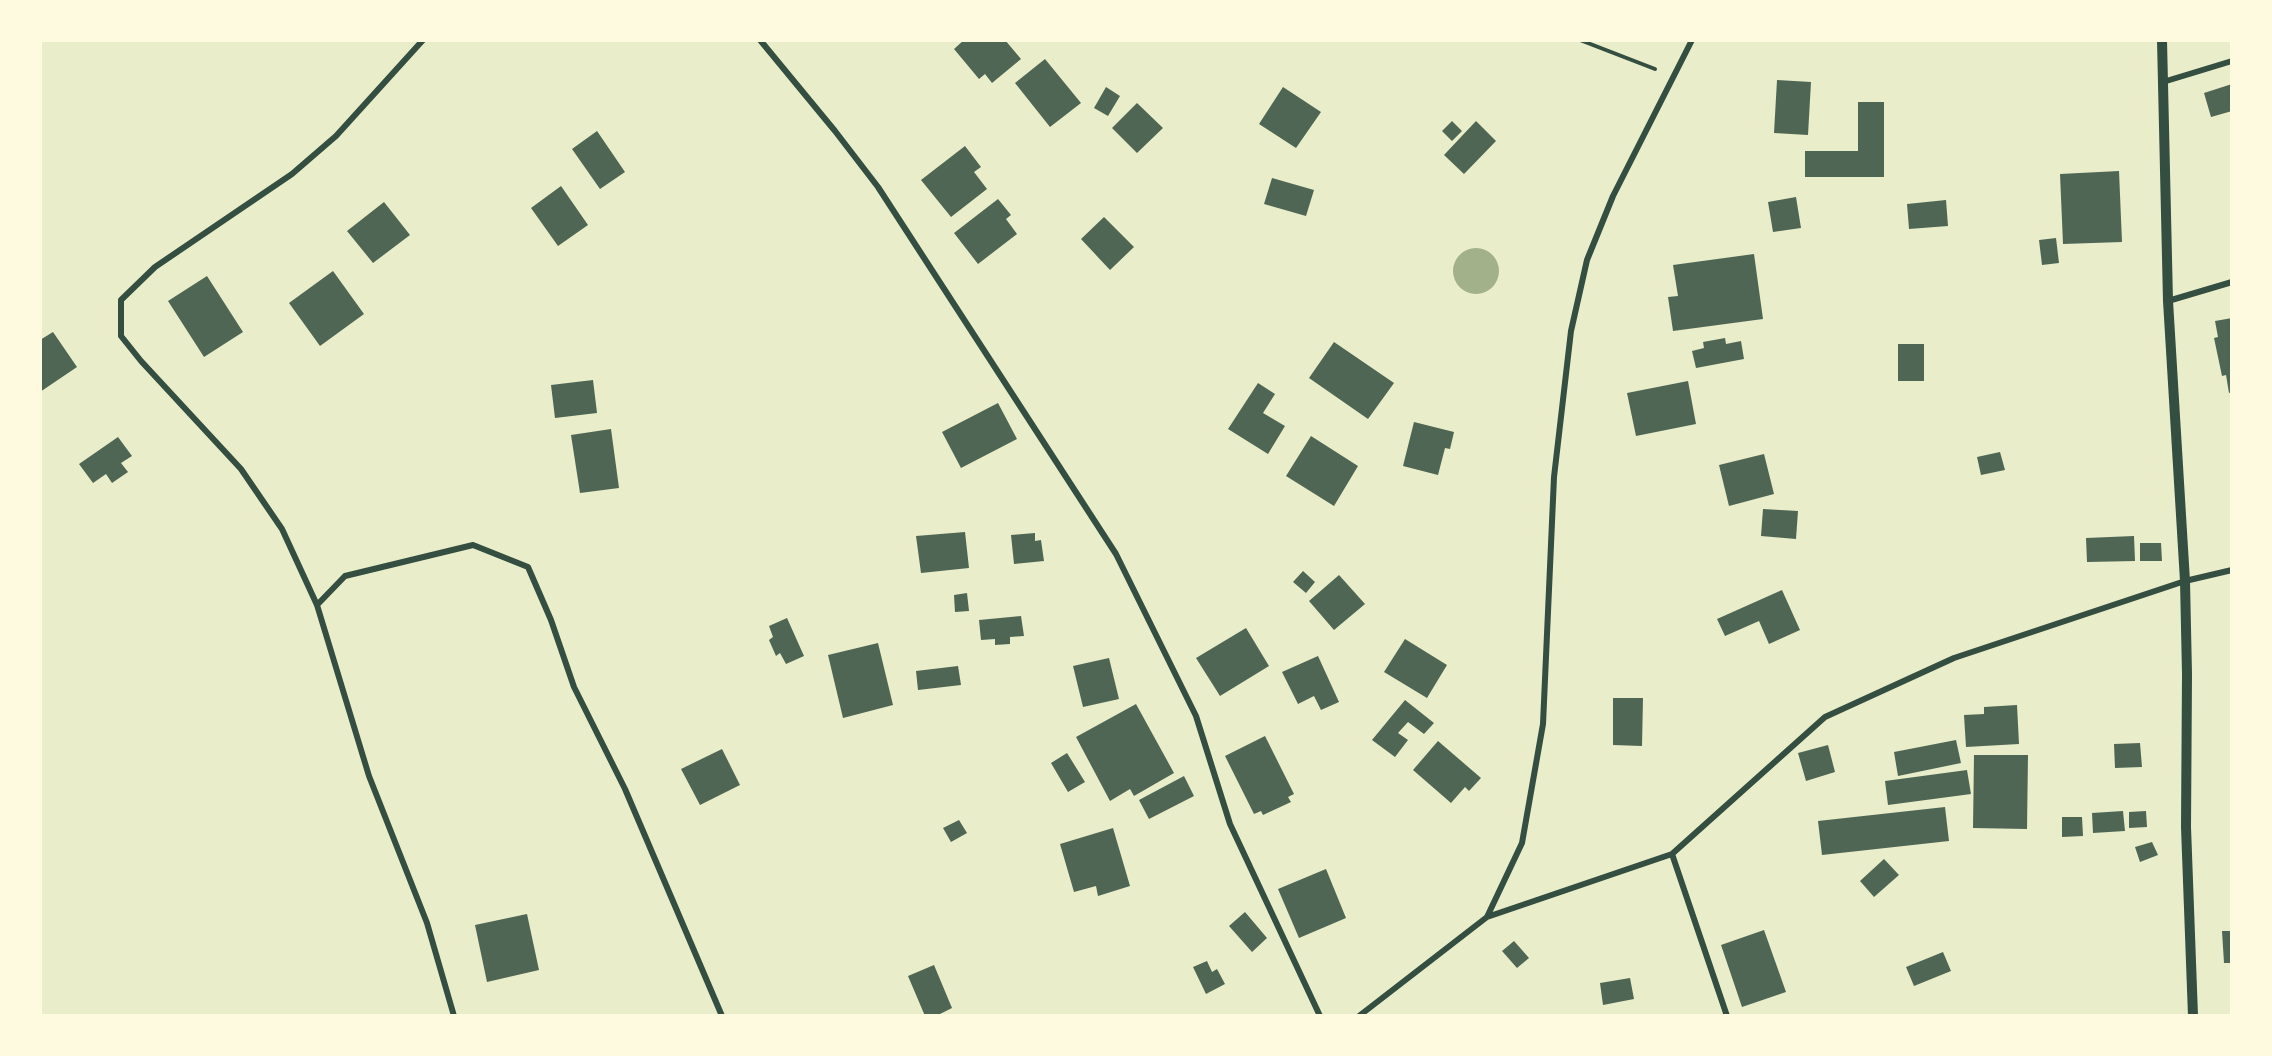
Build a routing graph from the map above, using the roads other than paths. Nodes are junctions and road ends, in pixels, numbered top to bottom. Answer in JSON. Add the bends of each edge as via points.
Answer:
{"nodes":[{"id":1,"x":423,"y":40,"type":"edge"},
{"id":2,"x":760,"y":40,"type":"edge"},
{"id":3,"x":1692,"y":40,"type":"edge"},
{"id":4,"x":2162,"y":40,"type":"edge"},
{"id":5,"x":2232,"y":61,"type":"edge"},
{"id":6,"x":2163,"y":81,"type":"junction"},
{"id":7,"x":2232,"y":282,"type":"edge"},
{"id":8,"x":2168,"y":301,"type":"junction"},
{"id":9,"x":2232,"y":570,"type":"edge"},
{"id":10,"x":2185,"y":581,"type":"junction"},
{"id":11,"x":317,"y":605,"type":"junction"},
{"id":12,"x":1672,"y":854,"type":"junction"},
{"id":13,"x":1487,"y":917,"type":"junction"},
{"id":14,"x":454,"y":1016,"type":"edge"},
{"id":15,"x":722,"y":1016,"type":"edge"},
{"id":16,"x":1320,"y":1016,"type":"edge"},
{"id":17,"x":1359,"y":1016,"type":"edge"},
{"id":18,"x":1727,"y":1016,"type":"edge"},
{"id":19,"x":2193,"y":1016,"type":"edge"}],
"edges":[{"from":1,"to":11,"type":"street","via":[[327,144],[292,174],[155,267],[121,300],[121,336],[242,469],[282,529]]},
{"from":2,"to":16,"type":"street","via":[[878,187],[1116,554],[1196,716],[1230,824]]},
{"from":3,"to":13,"type":"street","via":[[1613,196],[1587,260],[1572,331],[1554,477],[1543,724],[1522,843]]},
{"from":4,"to":6,"type":"street"},
{"from":5,"to":6,"type":"street"},
{"from":6,"to":8,"type":"street"},
{"from":7,"to":8,"type":"street"},
{"from":8,"to":10,"type":"street"},
{"from":9,"to":10,"type":"street"},
{"from":10,"to":12,"type":"street","via":[[1954,658],[1825,717]]},
{"from":10,"to":19,"type":"street","via":[[2186,827]]},
{"from":11,"to":14,"type":"street","via":[[369,776],[427,923]]},
{"from":11,"to":15,"type":"street","via":[[345,576],[473,545],[528,567],[574,687],[625,789]]},
{"from":12,"to":13,"type":"street"},
{"from":12,"to":18,"type":"street"},
{"from":13,"to":17,"type":"street"}]}
